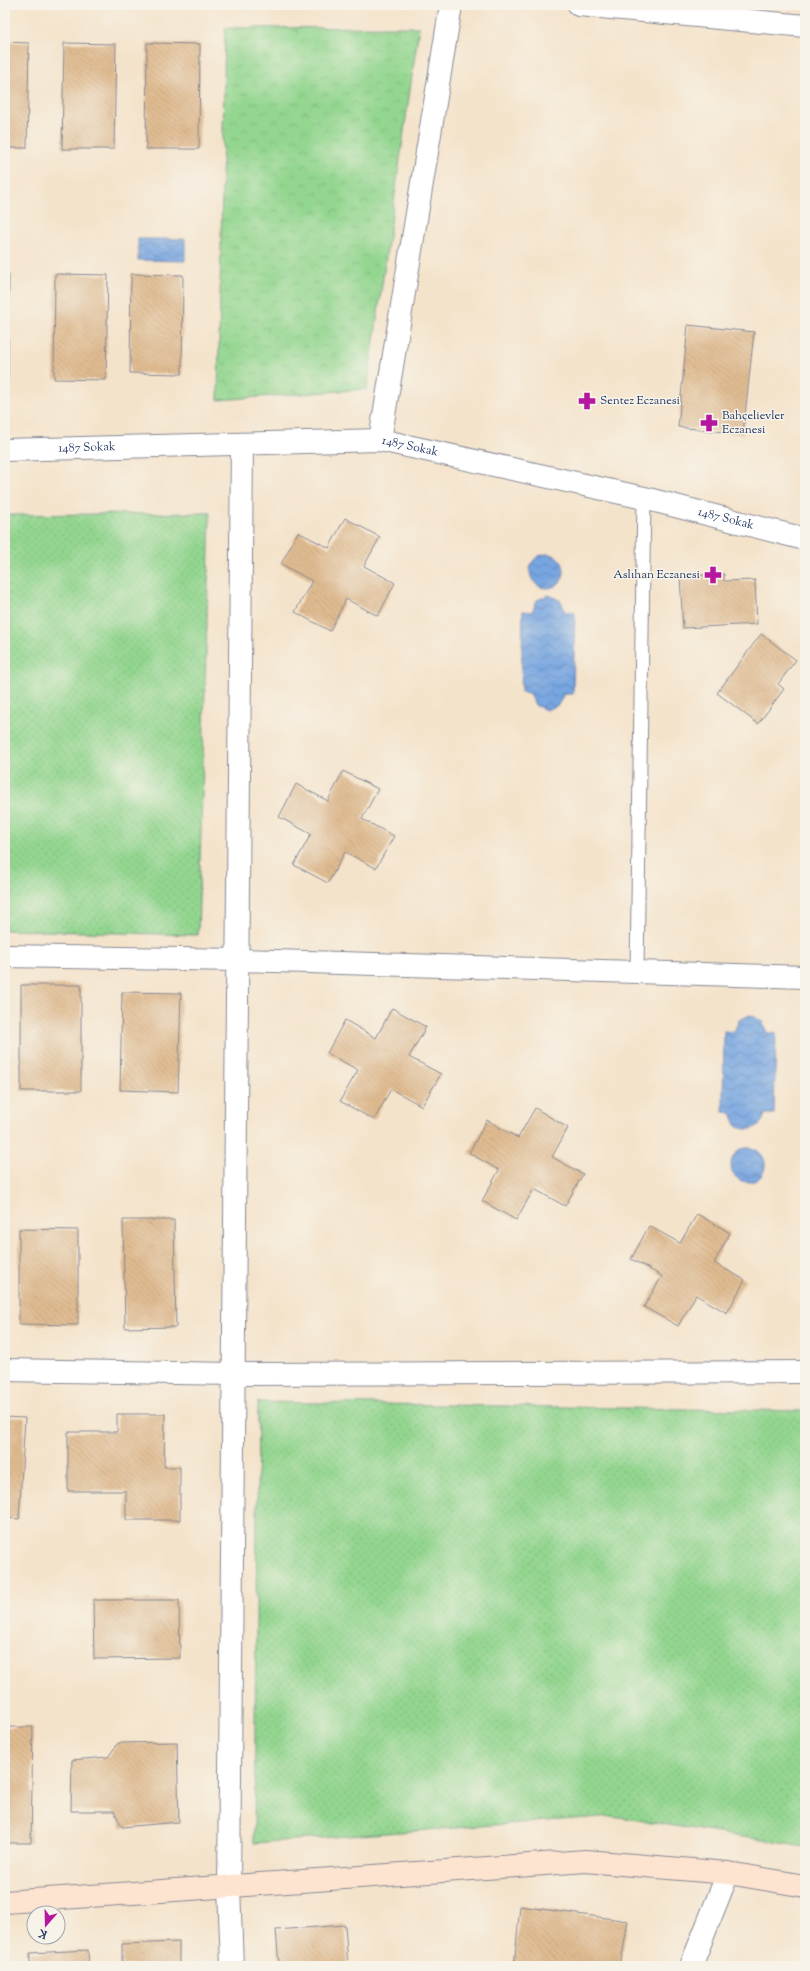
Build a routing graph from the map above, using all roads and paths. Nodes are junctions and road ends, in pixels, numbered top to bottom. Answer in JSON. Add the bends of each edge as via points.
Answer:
{"nodes":[{"id":1,"x":451,"y":5,"type":"edge"},
{"id":2,"x":579,"y":5,"type":"edge"},
{"id":3,"x":805,"y":26,"type":"edge"},
{"id":4,"x":380,"y":440,"type":"junction"},
{"id":5,"x":242,"y":444,"type":"junction"},
{"id":6,"x":5,"y":450,"type":"edge"},
{"id":7,"x":644,"y":498,"type":"junction"},
{"id":8,"x":805,"y":539,"type":"edge"},
{"id":9,"x":5,"y":956,"type":"edge"},
{"id":10,"x":238,"y":960,"type":"junction"},
{"id":11,"x":637,"y":970,"type":"junction"},
{"id":12,"x":805,"y":977,"type":"edge"},
{"id":13,"x":5,"y":1370,"type":"edge"},
{"id":14,"x":805,"y":1372,"type":"edge"},
{"id":15,"x":234,"y":1374,"type":"junction"},
{"id":16,"x":728,"y":1873,"type":"junction"},
{"id":17,"x":805,"y":1886,"type":"edge"},
{"id":18,"x":229,"y":1887,"type":"junction"},
{"id":19,"x":5,"y":1902,"type":"edge"},
{"id":20,"x":232,"y":1966,"type":"edge"},
{"id":21,"x":691,"y":1966,"type":"edge"}],
"edges":[{"from":1,"to":4,"type":"street"},
{"from":2,"to":3,"type":"street"},
{"from":4,"to":5,"type":"street","name":"1487 Sokak"},
{"from":4,"to":7,"type":"street","name":"1487 Sokak"},
{"from":5,"to":6,"type":"street","name":"1487 Sokak"},
{"from":5,"to":10,"type":"street"},
{"from":7,"to":8,"type":"street","name":"1487 Sokak"},
{"from":7,"to":11,"type":"lane"},
{"from":9,"to":10,"type":"street"},
{"from":10,"to":11,"type":"street"},
{"from":10,"to":15,"type":"street"},
{"from":11,"to":12,"type":"street"},
{"from":13,"to":15,"type":"street"},
{"from":14,"to":15,"type":"street"},
{"from":15,"to":18,"type":"street"},
{"from":16,"to":17,"type":"street"},
{"from":16,"to":18,"type":"street","via":[[586,1860]]},
{"from":16,"to":21,"type":"street"},
{"from":18,"to":19,"type":"street"},
{"from":18,"to":20,"type":"street"}]}
